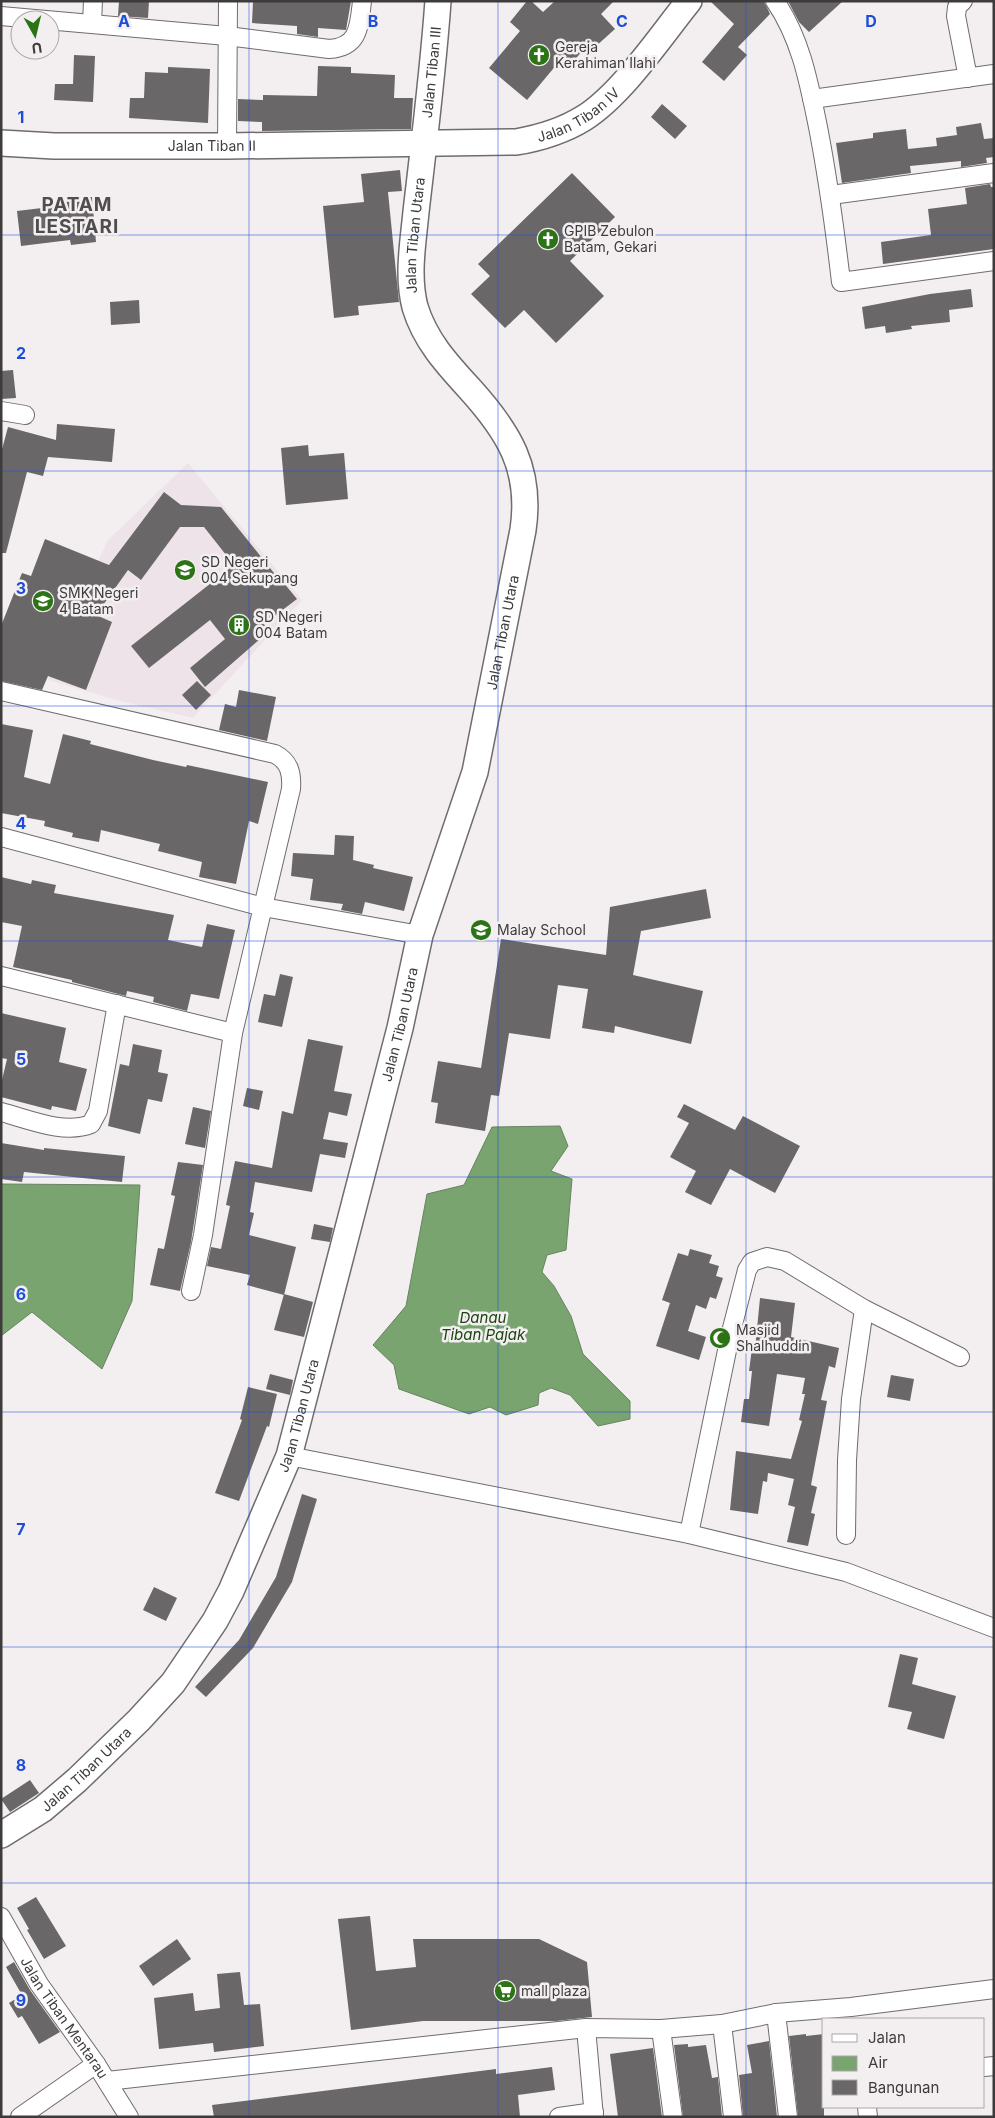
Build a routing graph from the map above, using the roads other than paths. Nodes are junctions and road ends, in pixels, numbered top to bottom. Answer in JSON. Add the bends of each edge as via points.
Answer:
{"nodes":[{"id":1,"x":94,"y":1,"type":"edge"},
{"id":2,"x":228,"y":1,"type":"edge"},
{"id":3,"x":362,"y":1,"type":"edge"},
{"id":4,"x":438,"y":1,"type":"edge"},
{"id":5,"x":689,"y":1,"type":"edge"},
{"id":6,"x":775,"y":1,"type":"edge"},
{"id":7,"x":963,"y":1,"type":"edge"},
{"id":8,"x":1,"y":16,"type":"edge"},
{"id":9,"x":92,"y":23,"type":"junction"},
{"id":10,"x":227,"y":36,"type":"junction"},
{"id":11,"x":994,"y":74,"type":"edge"},
{"id":12,"x":968,"y":78,"type":"junction"},
{"id":13,"x":812,"y":99,"type":"junction"},
{"id":14,"x":1,"y":143,"type":"edge"},
{"id":15,"x":423,"y":144,"type":"junction"},
{"id":16,"x":227,"y":146,"type":"junction"},
{"id":17,"x":994,"y":173,"type":"edge"},
{"id":18,"x":831,"y":195,"type":"junction"},
{"id":19,"x":994,"y":261,"type":"edge"},
{"id":20,"x":1,"y":412,"type":"edge"},
{"id":21,"x":25,"y":415,"type":"dead end"},
{"id":22,"x":1,"y":691,"type":"edge"},
{"id":23,"x":1,"y":837,"type":"edge"},
{"id":24,"x":263,"y":907,"type":"junction"},
{"id":25,"x":420,"y":935,"type":"junction"},
{"id":26,"x":1,"y":976,"type":"edge"},
{"id":27,"x":118,"y":1004,"type":"junction"},
{"id":28,"x":233,"y":1033,"type":"junction"},
{"id":29,"x":1,"y":1112,"type":"edge"},
{"id":30,"x":191,"y":1291,"type":"dead end"},
{"id":31,"x":864,"y":1309,"type":"junction"},
{"id":32,"x":960,"y":1357,"type":"dead end"},
{"id":33,"x":290,"y":1456,"type":"junction"},
{"id":34,"x":689,"y":1534,"type":"junction"},
{"id":35,"x":846,"y":1536,"type":"dead end"},
{"id":36,"x":994,"y":1628,"type":"edge"},
{"id":37,"x":1,"y":1835,"type":"edge"},
{"id":38,"x":1,"y":1917,"type":"edge"},
{"id":39,"x":994,"y":1989,"type":"edge"},
{"id":40,"x":852,"y":2013,"type":"edge"},
{"id":41,"x":776,"y":2014,"type":"junction"},
{"id":42,"x":722,"y":2024,"type":"junction"},
{"id":43,"x":586,"y":2028,"type":"junction"},
{"id":44,"x":661,"y":2029,"type":"junction"},
{"id":45,"x":96,"y":2064,"type":"junction"},
{"id":46,"x":107,"y":2081,"type":"junction"},
{"id":47,"x":594,"y":2114,"type":"edge"},
{"id":48,"x":20,"y":2117,"type":"edge"},
{"id":49,"x":129,"y":2117,"type":"edge"},
{"id":50,"x":559,"y":2117,"type":"edge"},
{"id":51,"x":673,"y":2117,"type":"edge"},
{"id":52,"x":733,"y":2117,"type":"edge"},
{"id":53,"x":788,"y":2117,"type":"edge"}],
"edges":[{"from":1,"to":9,"type":"street"},
{"from":2,"to":10,"type":"street"},
{"from":3,"to":10,"type":"street","via":[[358,32],[342,48]]},
{"from":4,"to":15,"type":"street","name":"Jalan Tiban III"},
{"from":5,"to":15,"type":"street","name":"Jalan Tiban IV","via":[[622,84],[602,104],[574,124],[539,138],[516,142]]},
{"from":6,"to":13,"type":"street","via":[[801,54]]},
{"from":7,"to":12,"type":"street","via":[[957,7],[956,16]]},
{"from":8,"to":9,"type":"street"},
{"from":9,"to":10,"type":"street"},
{"from":10,"to":16,"type":"street"},
{"from":11,"to":12,"type":"street"},
{"from":12,"to":13,"type":"street"},
{"from":13,"to":18,"type":"street"},
{"from":14,"to":16,"type":"street","name":"Jalan Tiban II"},
{"from":15,"to":16,"type":"street","name":"Jalan Tiban II","via":[[368,142]]},
{"from":15,"to":25,"type":"street","name":"Jalan Tiban Utara","via":[[412,242],[415,305],[439,356],[471,390],[506,437],[519,462],[526,494],[523,530],[475,772]]},
{"from":17,"to":18,"type":"street"},
{"from":18,"to":19,"type":"street","via":[[841,282]]},
{"from":20,"to":21,"type":"street"},
{"from":22,"to":24,"type":"street","via":[[275,754],[284,759],[292,774],[291,790]]},
{"from":23,"to":24,"type":"street"},
{"from":24,"to":25,"type":"street"},
{"from":24,"to":28,"type":"street"},
{"from":25,"to":33,"type":"street","name":"Jalan Tiban Utara","via":[[400,1028]]},
{"from":26,"to":27,"type":"street"},
{"from":27,"to":28,"type":"street"},
{"from":27,"to":29,"type":"street","via":[[98,1111],[91,1124],[74,1128]]},
{"from":28,"to":30,"type":"street","via":[[203,1235]]},
{"from":31,"to":32,"type":"street"},
{"from":31,"to":34,"type":"street","via":[[785,1261],[767,1257],[752,1262],[747,1270],[730,1336]]},
{"from":31,"to":35,"type":"street","via":[[846,1460]]},
{"from":33,"to":34,"type":"street"},
{"from":33,"to":37,"type":"street","name":"Jalan Tiban Utara","via":[[231,1591],[173,1683],[78,1780],[43,1809]]},
{"from":34,"to":36,"type":"street","via":[[846,1572]]},
{"from":38,"to":45,"type":"street","name":"Jalan Tiban Mentarau","via":[[39,1984]]},
{"from":39,"to":40,"type":"street"},
{"from":40,"to":41,"type":"street"},
{"from":41,"to":42,"type":"street"},
{"from":41,"to":53,"type":"street"},
{"from":42,"to":44,"type":"street"},
{"from":42,"to":52,"type":"street"},
{"from":43,"to":44,"type":"street"},
{"from":43,"to":46,"type":"street"},
{"from":43,"to":47,"type":"street"},
{"from":44,"to":51,"type":"street"},
{"from":45,"to":46,"type":"street","name":"Jalan Tiban Mentarau"},
{"from":45,"to":48,"type":"street"},
{"from":46,"to":49,"type":"street","name":"Jalan Tiban Mentarau"},
{"from":47,"to":50,"type":"street"}]}
